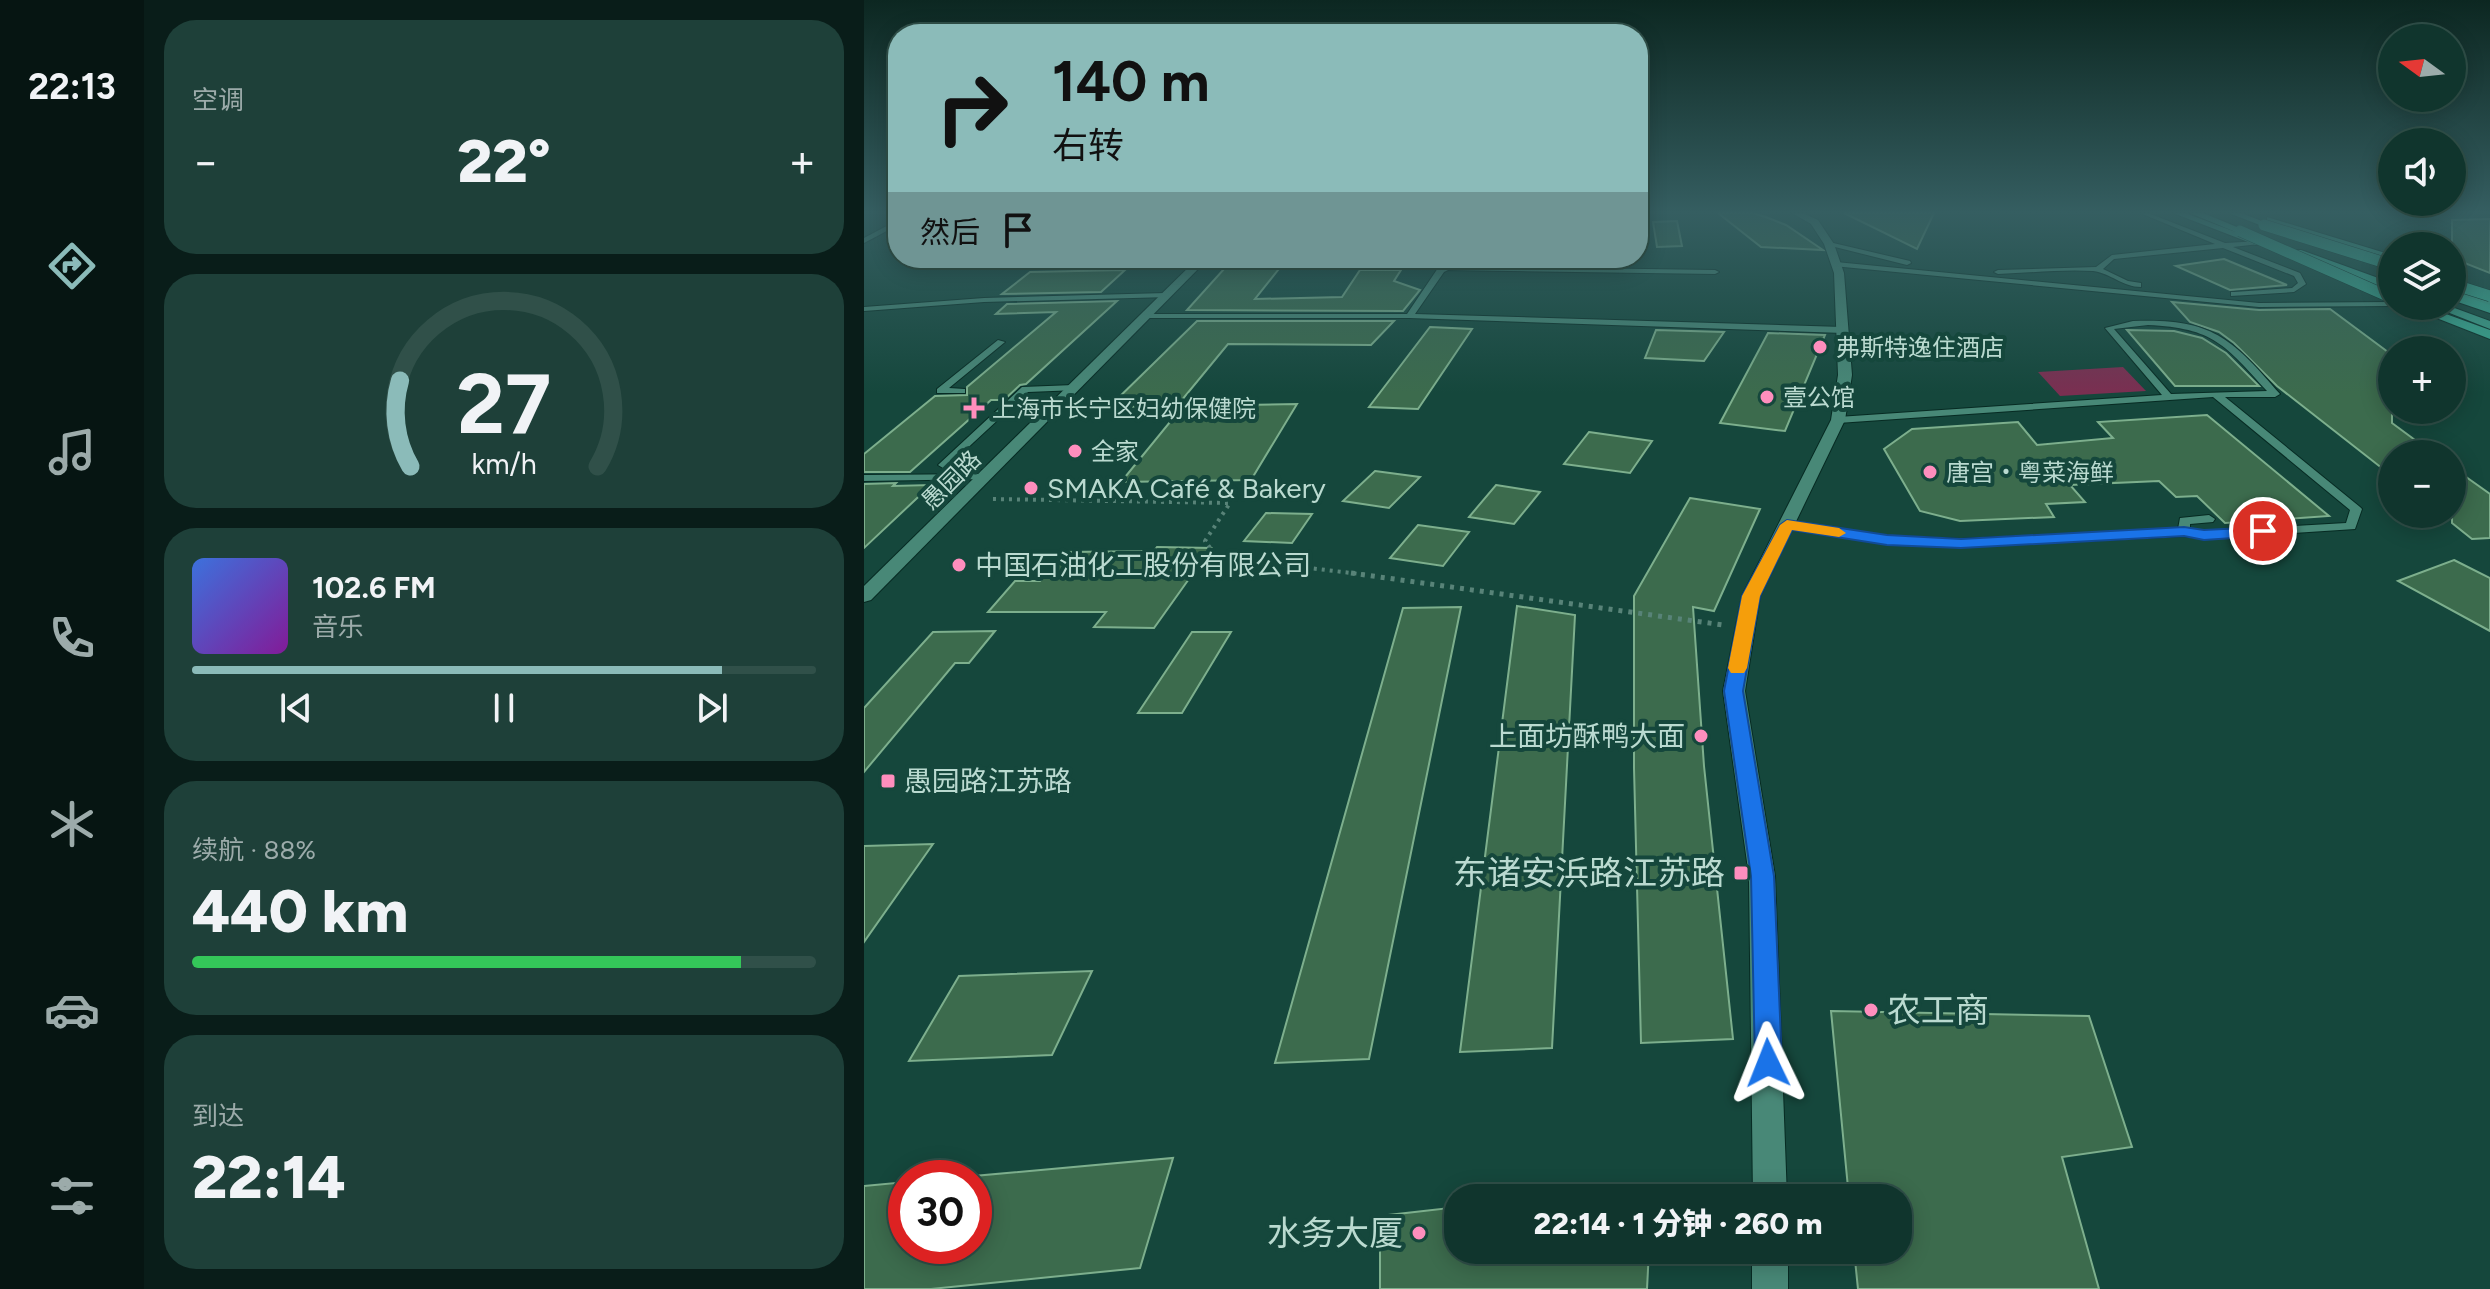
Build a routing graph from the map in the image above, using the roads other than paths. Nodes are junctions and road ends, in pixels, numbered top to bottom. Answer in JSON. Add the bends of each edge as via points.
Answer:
{"nodes":[{"id":1,"x":1188,"y":273,"type":"edge"},
{"id":2,"x":1439,"y":273,"type":"edge"},
{"id":3,"x":1835,"y":273,"type":"edge"},
{"id":4,"x":1992,"y":273,"type":"edge"},
{"id":5,"x":2106,"y":273,"type":"edge"},
{"id":6,"x":2292,"y":273,"type":"edge"},
{"id":7,"x":2332,"y":273,"type":"edge"},
{"id":8,"x":2349,"y":273,"type":"edge"},
{"id":9,"x":2352,"y":273,"type":"edge"},
{"id":10,"x":2378,"y":283,"type":"edge"},
{"id":11,"x":2378,"y":283,"type":"edge"},
{"id":12,"x":2466,"y":285,"type":"edge"},
{"id":13,"x":2490,"y":292,"type":"edge"},
{"id":14,"x":1166,"y":295,"type":"junction"},
{"id":15,"x":2378,"y":295,"type":"edge"},
{"id":16,"x":2468,"y":295,"type":"joint"},
{"id":17,"x":2466,"y":299,"type":"edge"},
{"id":18,"x":2378,"y":301,"type":"edge"},
{"id":19,"x":2490,"y":303,"type":"edge"},
{"id":20,"x":864,"y":309,"type":"edge"},
{"id":21,"x":2490,"y":309,"type":"edge"},
{"id":22,"x":2466,"y":314,"type":"edge"},
{"id":23,"x":2466,"y":315,"type":"edge"},
{"id":24,"x":1146,"y":316,"type":"junction"},
{"id":25,"x":1409,"y":316,"type":"junction"},
{"id":26,"x":2450,"y":320,"type":"edge"},
{"id":27,"x":2490,"y":323,"type":"edge"},
{"id":28,"x":1843,"y":330,"type":"junction"},
{"id":29,"x":2490,"y":335,"type":"edge"},
{"id":30,"x":1001,"y":342,"type":"dead end"},
{"id":31,"x":1074,"y":388,"type":"junction"},
{"id":32,"x":962,"y":391,"type":"dead end"},
{"id":33,"x":2215,"y":394,"type":"junction"},
{"id":34,"x":2167,"y":395,"type":"junction"},
{"id":35,"x":2040,"y":405,"type":"junction"},
{"id":36,"x":2107,"y":409,"type":"dead end"},
{"id":37,"x":1838,"y":420,"type":"junction"},
{"id":38,"x":943,"y":465,"type":"dead end"},
{"id":39,"x":985,"y":477,"type":"junction"},
{"id":40,"x":864,"y":478,"type":"edge"},
{"id":41,"x":2209,"y":519,"type":"dead end"},
{"id":42,"x":1787,"y":525,"type":"junction"},
{"id":43,"x":2184,"y":532,"type":"junction"},
{"id":44,"x":871,"y":583,"type":"edge"},
{"id":45,"x":864,"y":596,"type":"edge"},
{"id":46,"x":1770,"y":1184,"type":"edge"},
{"id":47,"x":1770,"y":1264,"type":"edge"},
{"id":48,"x":1770,"y":1289,"type":"edge"}],
"edges":[{"from":1,"to":14,"type":"street","name":"愚园路"},
{"from":2,"to":25,"type":"lane"},
{"from":3,"to":28,"type":"street"},
{"from":4,"to":18,"type":"lane","via":[[2259,305]]},
{"from":5,"to":6,"type":"lane","via":[[2126,283],[2246,295],[2294,290],[2302,284]]},
{"from":7,"to":15,"type":"highway","bridge":true},
{"from":8,"to":10,"type":"main road"},
{"from":9,"to":11,"type":"highway","bridge":true},
{"from":12,"to":13,"type":"highway","bridge":true},
{"from":13,"to":16,"type":"main road"},
{"from":14,"to":20,"type":"lane"},
{"from":14,"to":24,"type":"street","name":"愚园路"},
{"from":16,"to":19,"type":"main road"},
{"from":17,"to":21,"type":"highway"},
{"from":22,"to":27,"type":"highway"},
{"from":23,"to":27,"type":"main road"},
{"from":24,"to":25,"type":"lane"},
{"from":24,"to":31,"type":"street","name":"愚园路"},
{"from":25,"to":28,"type":"lane"},
{"from":26,"to":29,"type":"highway"},
{"from":28,"to":37,"type":"street","via":[[1845,375]]},
{"from":30,"to":32,"type":"lane","via":[[940,391]]},
{"from":31,"to":38,"type":"lane","via":[[1023,389]]},
{"from":31,"to":39,"type":"street","name":"愚园路"},
{"from":33,"to":34,"type":"lane"},
{"from":33,"to":34,"type":"lane","via":[[2275,394],[2217,336],[2176,324],[2120,323],[2109,328]]},
{"from":33,"to":43,"type":"lane","via":[[2356,509],[2351,526]]},
{"from":34,"to":35,"type":"lane"},
{"from":35,"to":36,"type":"lane","via":[[2066,412]]},
{"from":35,"to":37,"type":"lane"},
{"from":37,"to":42,"type":"street"},
{"from":39,"to":40,"type":"lane"},
{"from":39,"to":44,"type":"street","name":"愚园路"},
{"from":41,"to":43,"type":"lane","via":[[2184,521]]},
{"from":42,"to":43,"type":"lane","via":[[1887,540],[1961,543]]},
{"from":42,"to":46,"type":"street","via":[[1751,596],[1734,691],[1762,876]]},
{"from":44,"to":45,"type":"street","name":"愚园路"},
{"from":47,"to":48,"type":"street"}]}
